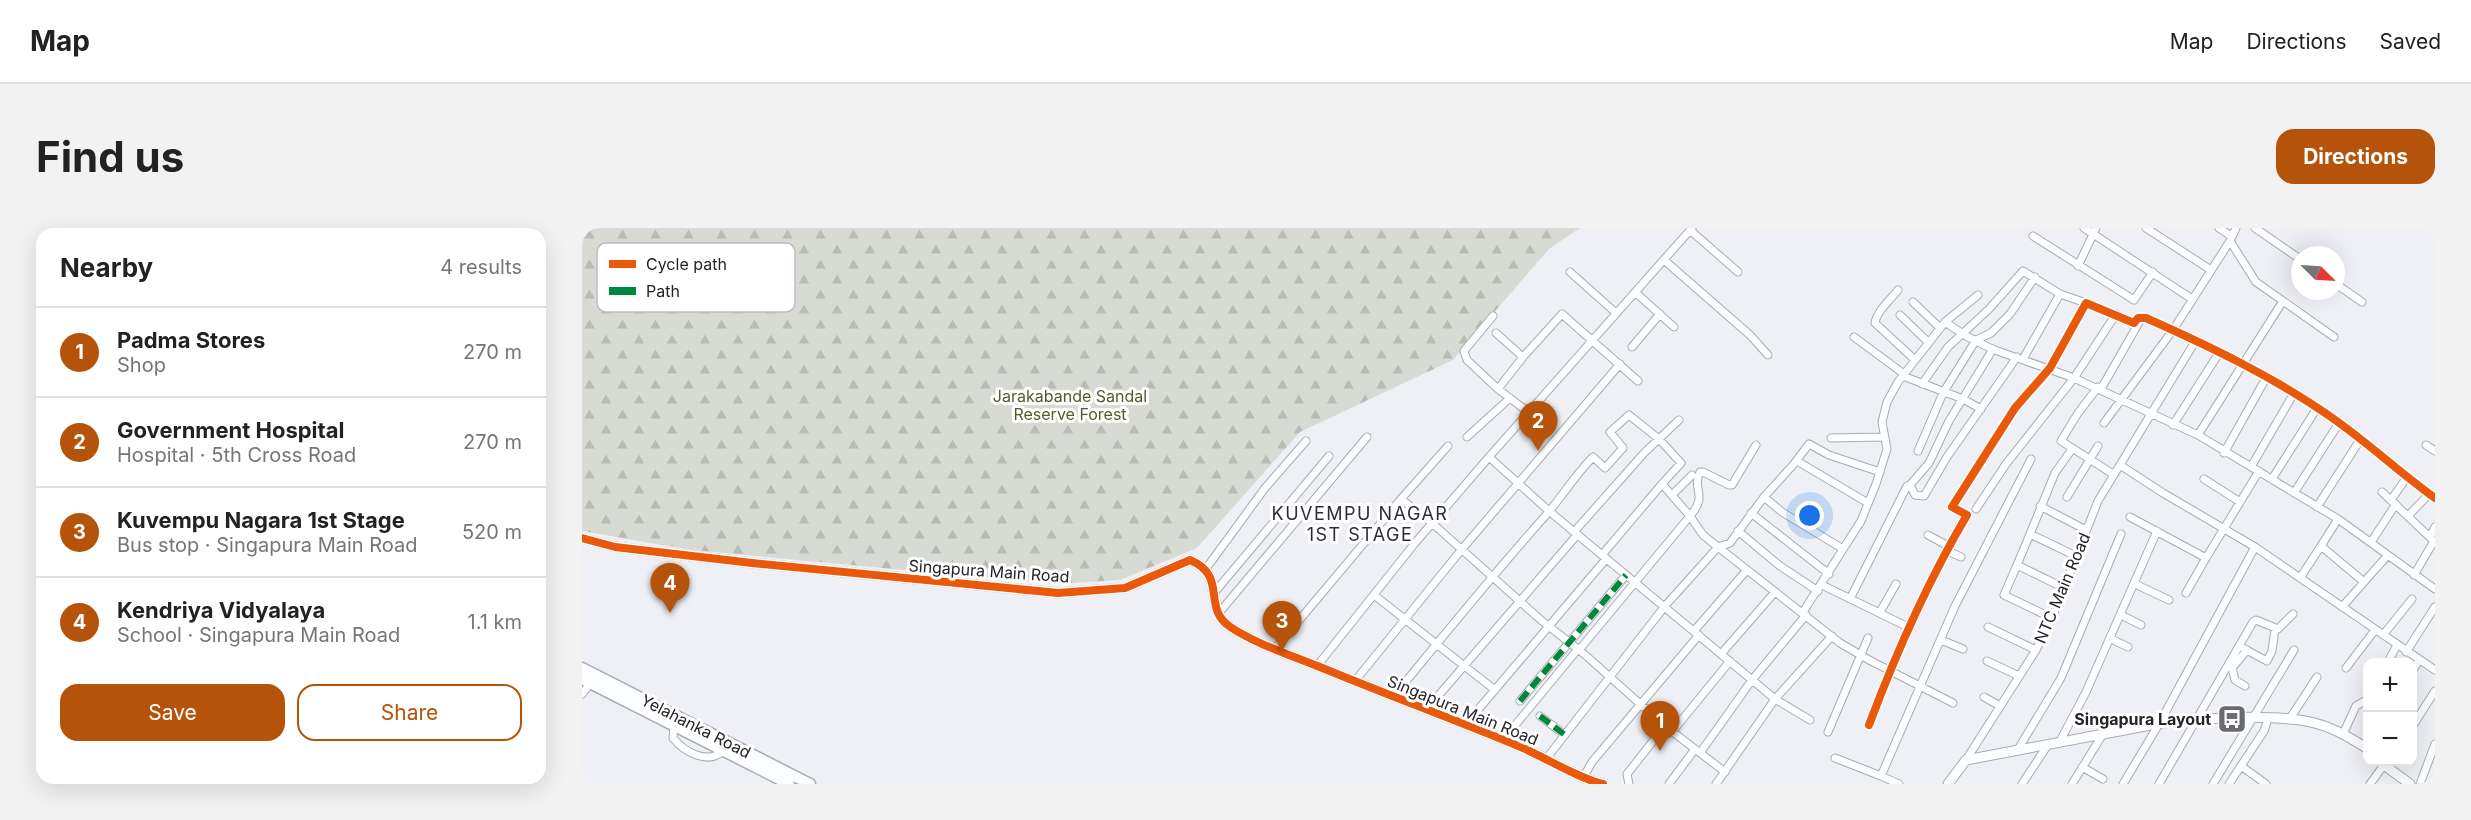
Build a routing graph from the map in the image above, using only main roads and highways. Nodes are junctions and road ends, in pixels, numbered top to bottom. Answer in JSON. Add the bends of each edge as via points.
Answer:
{"nodes":[{"id":1,"x":582,"y":668,"type":"edge"},
{"id":2,"x":589,"y":679,"type":"edge"},
{"id":3,"x":789,"y":784,"type":"edge"},
{"id":4,"x":810,"y":784,"type":"edge"}],
"edges":[{"from":1,"to":2,"type":"main road","name":"Yelahanka Road"},
{"from":2,"to":3,"type":"main road","name":"Yelahanka Road"},
{"from":2,"to":4,"type":"main road","name":"Yelahanka Road"}]}
